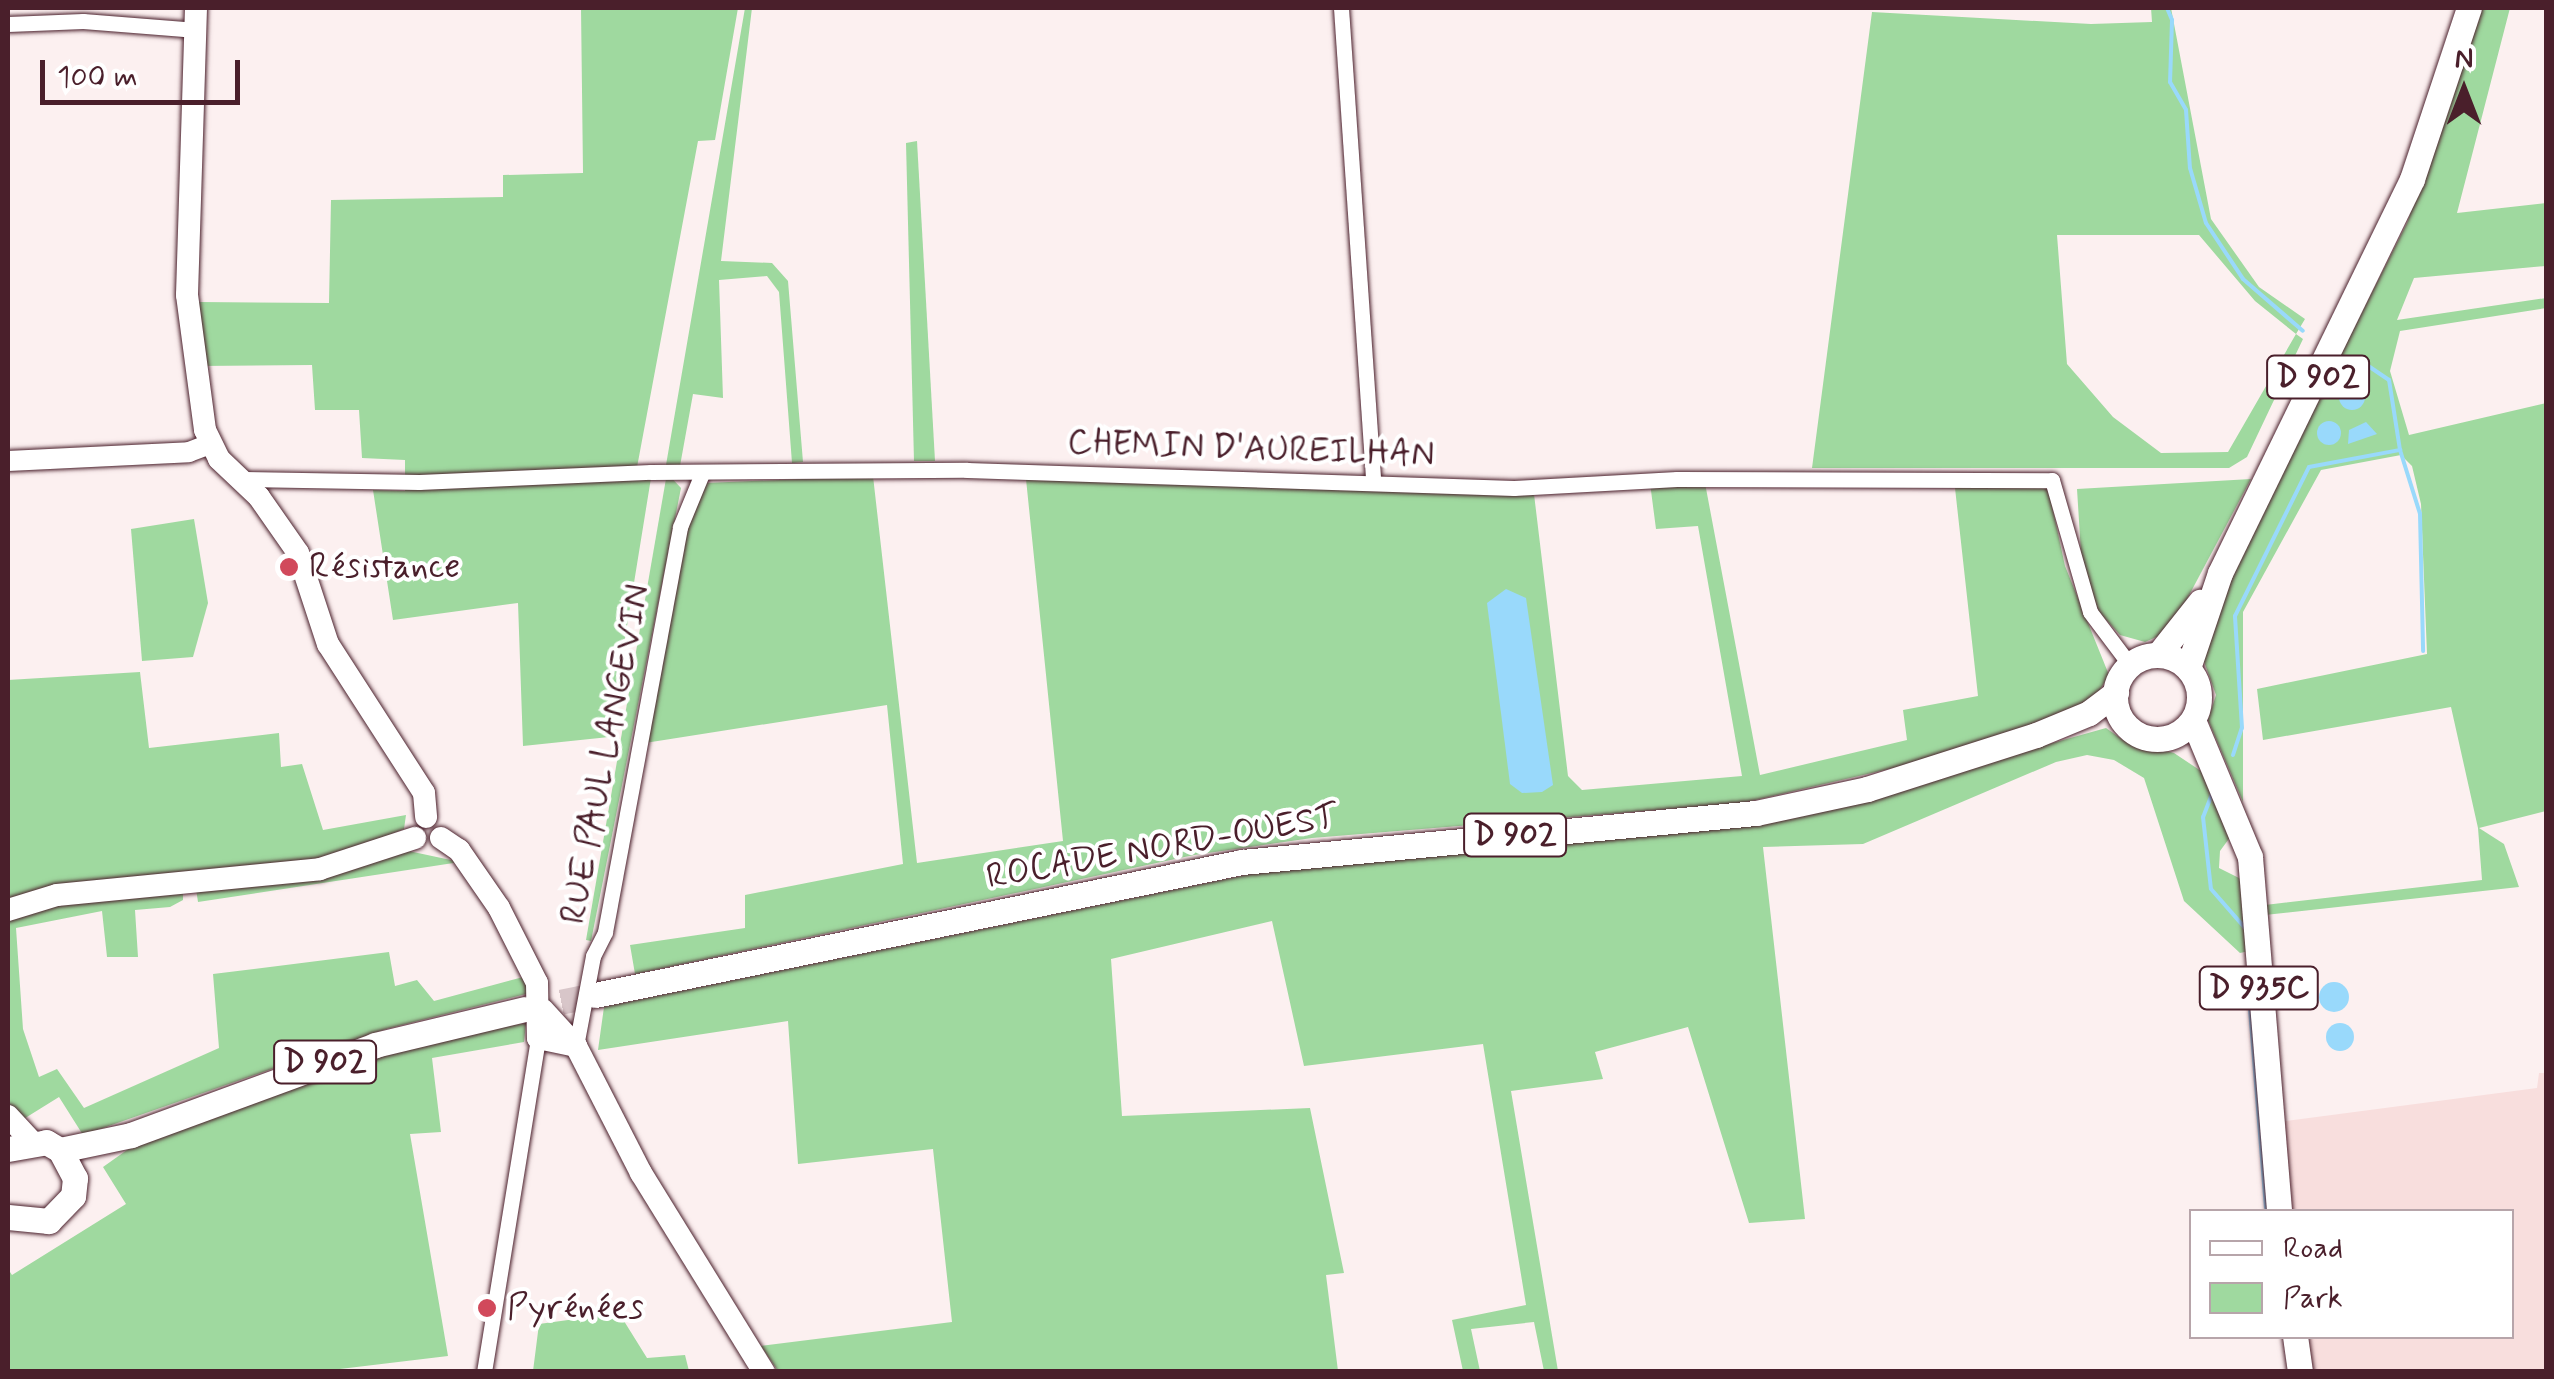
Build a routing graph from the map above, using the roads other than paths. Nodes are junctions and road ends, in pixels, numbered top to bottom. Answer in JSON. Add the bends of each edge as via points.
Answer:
{"nodes":[{"id":1,"x":1341,"y":8,"type":"edge"},
{"id":2,"x":2469,"y":8,"type":"edge"},
{"id":3,"x":197,"y":19,"type":"edge"},
{"id":4,"x":8,"y":24,"type":"edge"},
{"id":5,"x":210,"y":444,"type":"junction"},
{"id":6,"x":8,"y":461,"type":"edge"},
{"id":7,"x":701,"y":476,"type":"junction"},
{"id":8,"x":244,"y":479,"type":"junction"},
{"id":9,"x":1372,"y":482,"type":"junction"},
{"id":10,"x":2220,"y":574,"type":"junction"},
{"id":11,"x":2158,"y":655,"type":"junction"},
{"id":12,"x":2130,"y":666,"type":"junction"},
{"id":13,"x":2188,"y":668,"type":"junction"},
{"id":14,"x":2116,"y":692,"type":"junction"},
{"id":15,"x":2193,"y":720,"type":"junction"},
{"id":16,"x":2125,"y":725,"type":"junction"},
{"id":17,"x":2036,"y":734,"type":"junction"},
{"id":18,"x":2170,"y":738,"type":"junction"},
{"id":19,"x":2215,"y":772,"type":"junction"},
{"id":20,"x":420,"y":828,"type":"junction"},
{"id":21,"x":8,"y":910,"type":"edge"},
{"id":22,"x":595,"y":995,"type":"tunnel mouth"},
{"id":23,"x":534,"y":1010,"type":"junction"},
{"id":24,"x":538,"y":1038,"type":"junction"},
{"id":25,"x":576,"y":1046,"type":"junction"},
{"id":26,"x":8,"y":1116,"type":"edge"},
{"id":27,"x":130,"y":1135,"type":"junction"},
{"id":28,"x":18,"y":1144,"type":"edge"},
{"id":29,"x":60,"y":1150,"type":"junction"},
{"id":30,"x":75,"y":1178,"type":"junction"},
{"id":31,"x":2278,"y":1209,"type":"edge"},
{"id":32,"x":8,"y":1217,"type":"edge"},
{"id":33,"x":2295,"y":1339,"type":"edge"},
{"id":34,"x":484,"y":1372,"type":"edge"},
{"id":35,"x":764,"y":1372,"type":"edge"},
{"id":36,"x":2300,"y":1372,"type":"edge"}],
"edges":[{"from":1,"to":9,"type":"street"},
{"from":2,"to":10,"type":"main road","number":"D 902","via":[[2412,178]]},
{"from":3,"to":4,"type":"street"},
{"from":3,"to":5,"type":"main road","via":[[187,295]]},
{"from":5,"to":6,"type":"street","via":[[189,452]]},
{"from":5,"to":8,"type":"main road"},
{"from":7,"to":8,"type":"street","name":"CHEMIN D'AUREILHAN"},
{"from":7,"to":9,"type":"street","name":"CHEMIN D'AUREILHAN","via":[[967,470]]},
{"from":7,"to":25,"type":"street","name":"RUE PAUL LANGEVIN","via":[[680,527],[605,932],[593,956]]},
{"from":8,"to":20,"type":"main road","via":[[298,554],[328,644],[424,793]]},
{"from":9,"to":12,"type":"street","name":"CHEMIN D'AUREILHAN","via":[[1514,488],[1678,479],[2052,480],[2090,612]]},
{"from":10,"to":11,"type":"main road","number":"D 902"},
{"from":10,"to":13,"type":"main road","number":"D 902"},
{"from":11,"to":12,"type":"main road"},
{"from":11,"to":13,"type":"main road"},
{"from":12,"to":14,"type":"main road"},
{"from":13,"to":15,"type":"main road","via":[[2200,693]]},
{"from":14,"to":16,"type":"main road"},
{"from":14,"to":17,"type":"main road","name":"ROCADE NORD-OUEST","number":"D 902","via":[[2089,714]]},
{"from":15,"to":18,"type":"main road"},
{"from":15,"to":19,"type":"main road","number":"D 935C"},
{"from":16,"to":17,"type":"main road","name":"ROCADE NORD-OUEST","number":"D 902"},
{"from":16,"to":18,"type":"main road","via":[[2145,738]]},
{"from":17,"to":22,"type":"main road","name":"ROCADE NORD-OUEST","number":"D 902","via":[[1867,788],[1756,813],[1242,862]]},
{"from":18,"to":19,"type":"main road"},
{"from":19,"to":31,"type":"main road","number":"D 935C","via":[[2250,857]]},
{"from":20,"to":21,"type":"main road","via":[[320,869],[57,895]]},
{"from":20,"to":23,"type":"main road","via":[[426,846],[441,838],[459,850],[499,908],[538,983]]},
{"from":23,"to":24,"type":"main road"},
{"from":23,"to":25,"type":"main road"},
{"from":23,"to":27,"type":"main road","number":"D 902","via":[[374,1045]]},
{"from":24,"to":25,"type":"main road"},
{"from":24,"to":34,"type":"street"},
{"from":25,"to":35,"type":"main road","via":[[640,1172]]},
{"from":26,"to":28,"type":"main road"},
{"from":27,"to":29,"type":"main road","number":"D 902"},
{"from":27,"to":30,"type":"main road","number":"D 902"},
{"from":28,"to":29,"type":"main road"},
{"from":29,"to":30,"type":"main road"},
{"from":30,"to":32,"type":"main road","via":[[73,1196],[49,1221]]},
{"from":33,"to":36,"type":"main road"}]}
